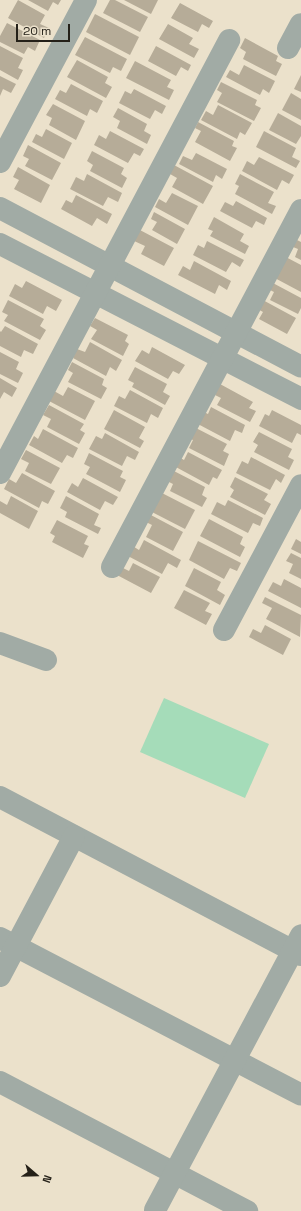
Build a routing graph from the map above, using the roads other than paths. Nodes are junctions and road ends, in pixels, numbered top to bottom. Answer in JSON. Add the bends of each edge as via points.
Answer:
{"nodes":[{"id":1,"x":86,"y":0,"type":"edge"},
{"id":2,"x":301,"y":24,"type":"edge"},
{"id":3,"x":229,"y":40,"type":"dead end"},
{"id":4,"x":288,"y":48,"type":"dead end"},
{"id":5,"x":0,"y":162,"type":"edge"},
{"id":6,"x":0,"y":208,"type":"edge"},
{"id":7,"x":301,"y":210,"type":"edge"},
{"id":8,"x":0,"y":244,"type":"edge"},
{"id":9,"x":110,"y":265,"type":"junction"},
{"id":10,"x":94,"y":294,"type":"junction"},
{"id":11,"x":236,"y":333,"type":"junction"},
{"id":12,"x":223,"y":359,"type":"junction"},
{"id":13,"x":301,"y":367,"type":"edge"},
{"id":14,"x":301,"y":400,"type":"edge"},
{"id":15,"x":0,"y":472,"type":"edge"},
{"id":16,"x":301,"y":485,"type":"edge"},
{"id":17,"x":112,"y":567,"type":"dead end"},
{"id":18,"x":224,"y":630,"type":"dead end"},
{"id":19,"x":0,"y":643,"type":"edge"},
{"id":20,"x":46,"y":660,"type":"dead end"},
{"id":21,"x":0,"y":797,"type":"edge"},
{"id":22,"x":74,"y":836,"type":"junction"},
{"id":23,"x":8,"y":942,"type":"edge"},
{"id":24,"x":298,"y":947,"type":"edge"},
{"id":25,"x":0,"y":976,"type":"edge"},
{"id":26,"x":234,"y":1062,"type":"junction"},
{"id":27,"x":0,"y":1082,"type":"edge"},
{"id":28,"x":301,"y":1095,"type":"edge"},
{"id":29,"x":175,"y":1174,"type":"junction"},
{"id":30,"x":155,"y":1210,"type":"edge"},
{"id":31,"x":247,"y":1211,"type":"edge"}],
"edges":[{"from":1,"to":5,"type":"street"},
{"from":2,"to":4,"type":"street"},
{"from":3,"to":9,"type":"street"},
{"from":6,"to":9,"type":"street"},
{"from":7,"to":11,"type":"street"},
{"from":8,"to":10,"type":"street"},
{"from":9,"to":10,"type":"street"},
{"from":9,"to":11,"type":"street"},
{"from":10,"to":12,"type":"street"},
{"from":10,"to":15,"type":"street"},
{"from":11,"to":12,"type":"street"},
{"from":11,"to":13,"type":"street"},
{"from":12,"to":14,"type":"street"},
{"from":12,"to":17,"type":"street"},
{"from":16,"to":18,"type":"street"},
{"from":19,"to":20,"type":"street"},
{"from":21,"to":22,"type":"street"},
{"from":22,"to":23,"type":"street"},
{"from":22,"to":24,"type":"street"},
{"from":23,"to":25,"type":"street"},
{"from":23,"to":26,"type":"street"},
{"from":24,"to":26,"type":"street"},
{"from":26,"to":28,"type":"street"},
{"from":26,"to":29,"type":"street"},
{"from":27,"to":29,"type":"street"},
{"from":29,"to":30,"type":"street"},
{"from":29,"to":31,"type":"street"}]}
